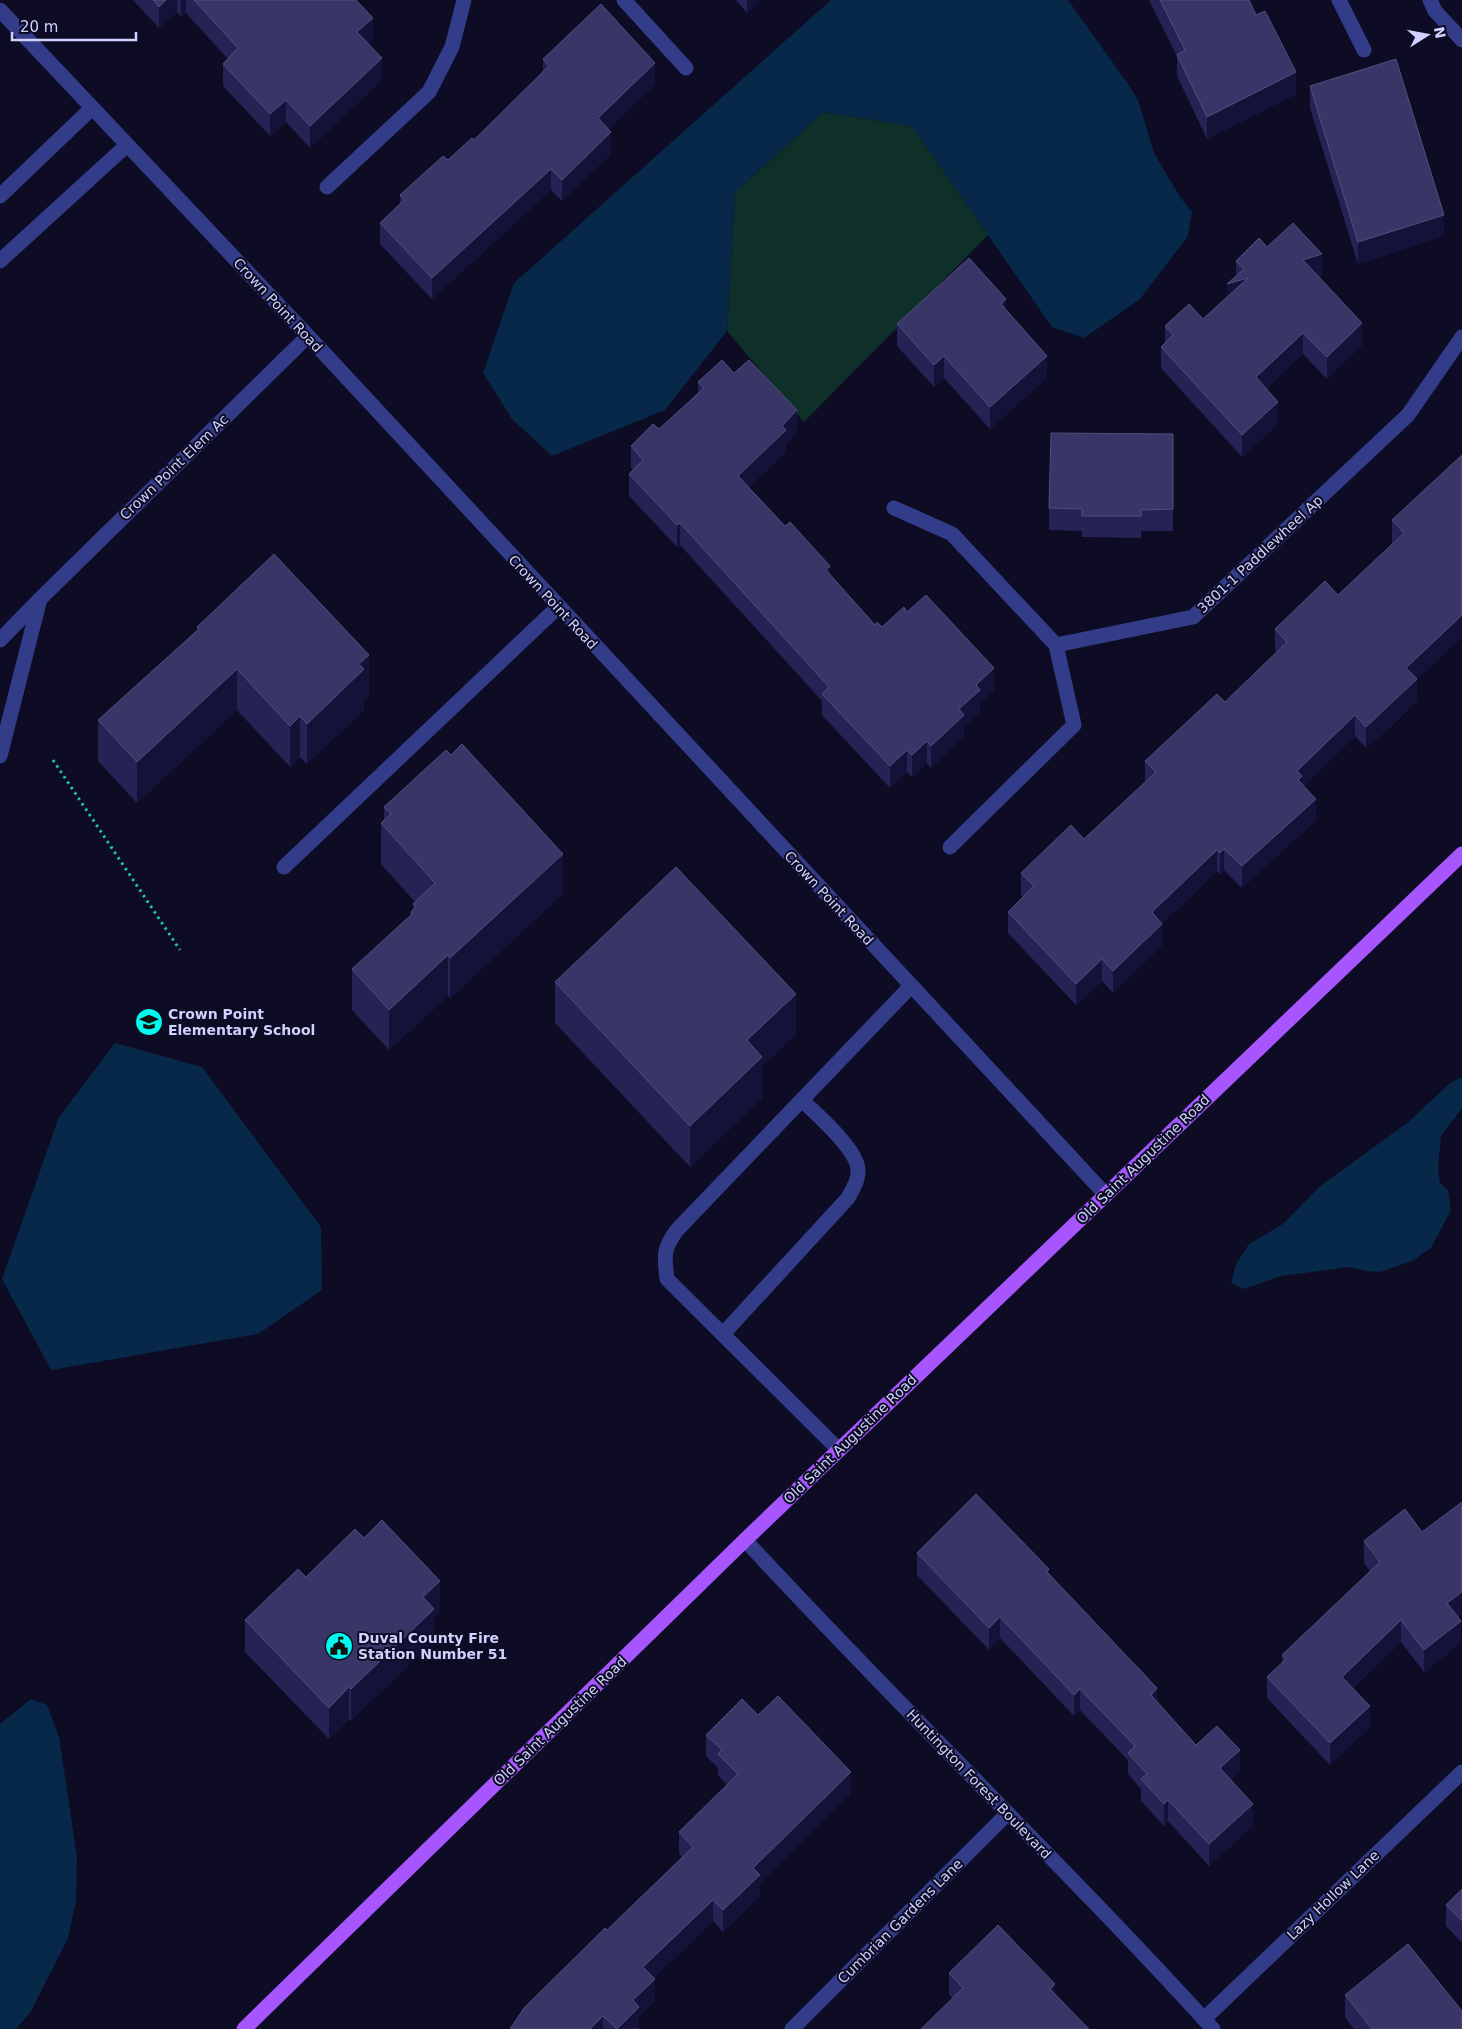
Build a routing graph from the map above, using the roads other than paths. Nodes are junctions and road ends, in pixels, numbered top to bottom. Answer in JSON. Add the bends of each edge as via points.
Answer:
{"nodes":[{"id":1,"x":464,"y":0,"type":"edge"},
{"id":2,"x":624,"y":0,"type":"edge"},
{"id":3,"x":1339,"y":0,"type":"edge"},
{"id":4,"x":1430,"y":0,"type":"edge"},
{"id":5,"x":0,"y":10,"type":"edge"},
{"id":6,"x":1462,"y":40,"type":"edge"},
{"id":7,"x":1364,"y":50,"type":"dead end"},
{"id":8,"x":686,"y":68,"type":"dead end"},
{"id":9,"x":92,"y":108,"type":"junction"},
{"id":10,"x":128,"y":146,"type":"junction"},
{"id":11,"x":326,"y":187,"type":"dead end"},
{"id":12,"x":0,"y":196,"type":"edge"},
{"id":13,"x":0,"y":261,"type":"edge"},
{"id":14,"x":308,"y":336,"type":"junction"},
{"id":15,"x":1462,"y":338,"type":"edge"},
{"id":16,"x":894,"y":508,"type":"dead end"},
{"id":17,"x":41,"y":598,"type":"junction"},
{"id":18,"x":558,"y":607,"type":"junction"},
{"id":19,"x":0,"y":640,"type":"edge"},
{"id":20,"x":1056,"y":645,"type":"junction"},
{"id":21,"x":0,"y":756,"type":"edge"},
{"id":22,"x":950,"y":847,"type":"dead end"},
{"id":23,"x":1462,"y":854,"type":"edge"},
{"id":24,"x":284,"y":867,"type":"dead end"},
{"id":25,"x":911,"y":986,"type":"junction"},
{"id":26,"x":802,"y":1100,"type":"junction"},
{"id":27,"x":1106,"y":1195,"type":"junction"},
{"id":28,"x":723,"y":1334,"type":"junction"},
{"id":29,"x":839,"y":1450,"type":"junction"},
{"id":30,"x":745,"y":1540,"type":"junction"},
{"id":31,"x":1462,"y":1772,"type":"edge"},
{"id":32,"x":1008,"y":1813,"type":"junction"},
{"id":33,"x":1209,"y":2024,"type":"edge"},
{"id":34,"x":244,"y":2029,"type":"edge"},
{"id":35,"x":792,"y":2029,"type":"edge"}],
"edges":[{"from":1,"to":11,"type":"street","via":[[452,47],[429,92]]},
{"from":2,"to":8,"type":"street"},
{"from":3,"to":7,"type":"street"},
{"from":4,"to":6,"type":"street","via":[[1435,11]]},
{"from":5,"to":9,"type":"street","name":"Crown Point Road"},
{"from":9,"to":10,"type":"street","name":"Crown Point Road"},
{"from":9,"to":12,"type":"street"},
{"from":10,"to":13,"type":"street"},
{"from":10,"to":14,"type":"street","name":"Crown Point Road"},
{"from":14,"to":17,"type":"street","name":"Crown Point Elem Ac"},
{"from":14,"to":18,"type":"street","name":"Crown Point Road"},
{"from":15,"to":20,"type":"street","name":"3801-1 Paddlewheel Ap","via":[[1408,415],[1193,617]]},
{"from":16,"to":20,"type":"street","via":[[952,534]]},
{"from":17,"to":19,"type":"street","name":"Crown Point Elem Ac"},
{"from":17,"to":21,"type":"street"},
{"from":18,"to":24,"type":"street"},
{"from":18,"to":25,"type":"street","name":"Crown Point Road"},
{"from":20,"to":22,"type":"street","via":[[1074,725]]},
{"from":23,"to":27,"type":"main road","name":"Old Saint Augustine Road"},
{"from":25,"to":26,"type":"street"},
{"from":25,"to":27,"type":"street","name":"Crown Point Road"},
{"from":26,"to":28,"type":"street","via":[[850,1149],[858,1167],[857,1180],[848,1198]]},
{"from":26,"to":28,"type":"street","via":[[676,1230],[666,1245],[667,1279]]},
{"from":27,"to":29,"type":"main road","name":"Old Saint Augustine Road"},
{"from":28,"to":29,"type":"street"},
{"from":29,"to":30,"type":"main road","name":"Old Saint Augustine Road"},
{"from":30,"to":32,"type":"street","name":"Huntington Forest Boulevard"},
{"from":30,"to":34,"type":"main road","name":"Old Saint Augustine Road"},
{"from":31,"to":33,"type":"street","name":"Lazy Hollow Lane"},
{"from":32,"to":33,"type":"street","name":"Huntington Forest Boulevard"},
{"from":32,"to":35,"type":"street","name":"Cumbrian Gardens Lane"}]}
